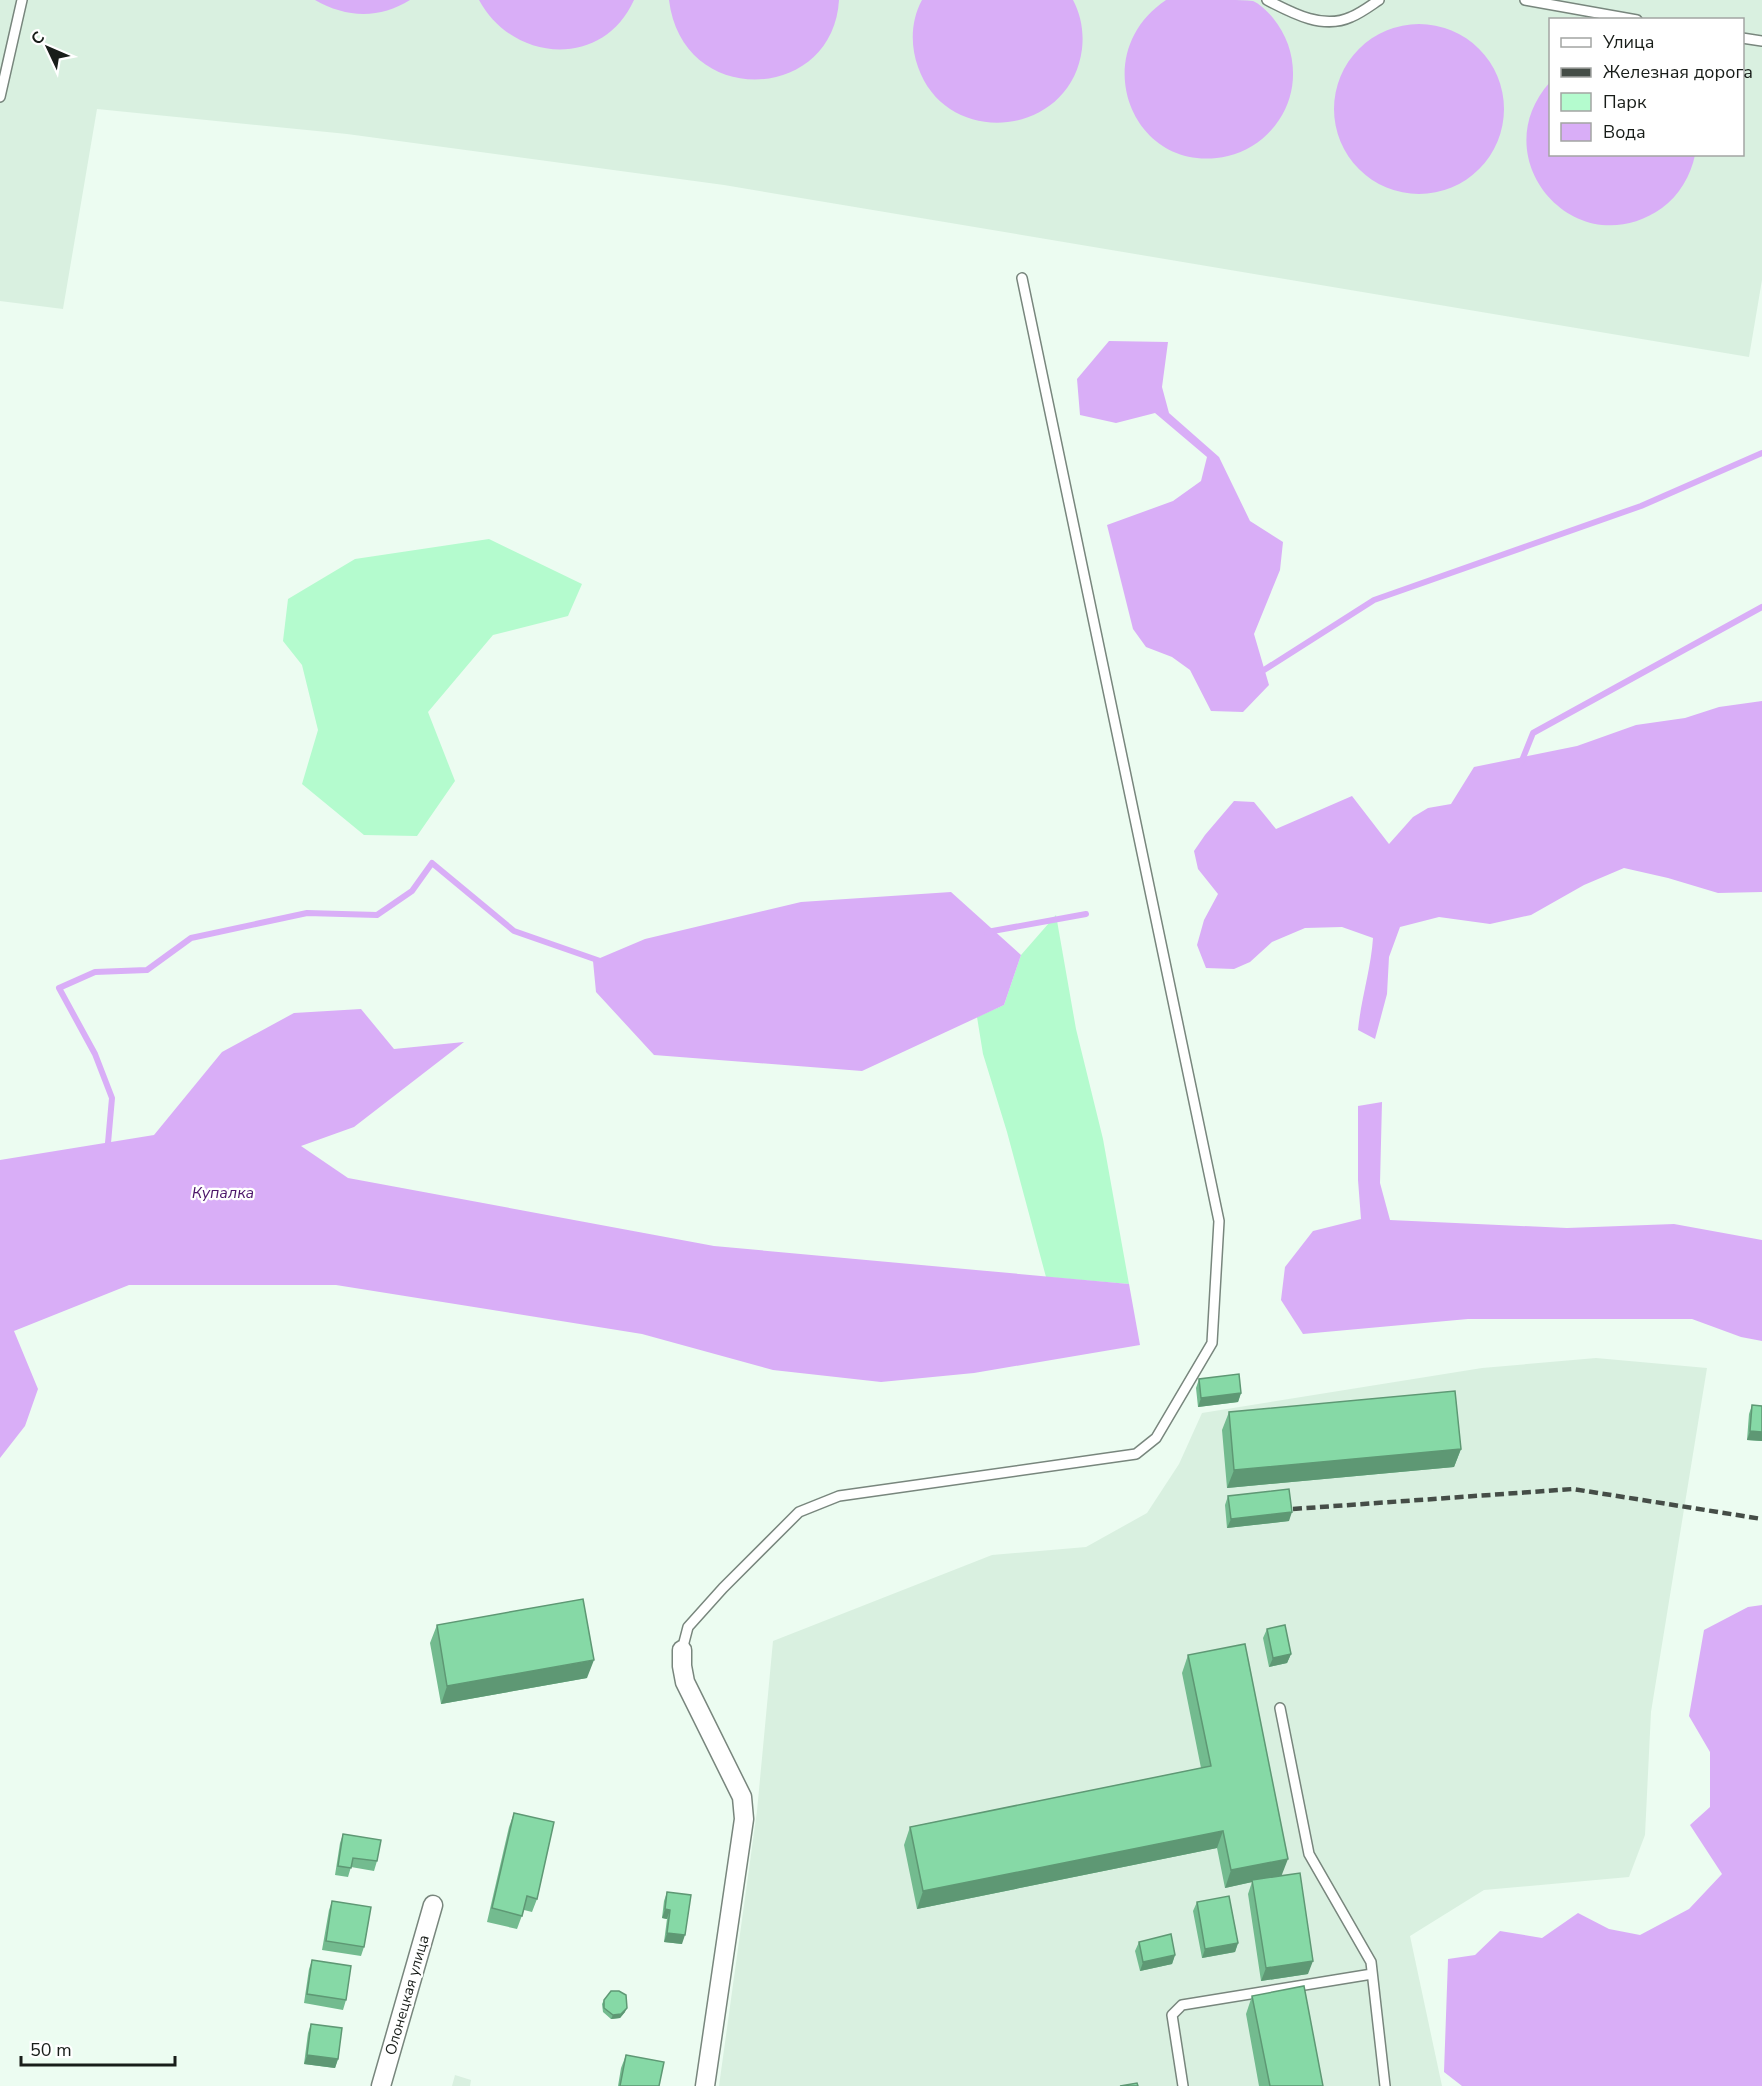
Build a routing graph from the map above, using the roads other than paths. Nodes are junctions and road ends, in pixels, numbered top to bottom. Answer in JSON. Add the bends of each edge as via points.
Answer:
{"nodes":[{"id":1,"x":22,"y":0,"type":"edge"},
{"id":2,"x":1268,"y":0,"type":"edge"},
{"id":3,"x":1379,"y":0,"type":"edge"},
{"id":4,"x":1525,"y":0,"type":"edge"},
{"id":5,"x":1626,"y":18,"type":"edge"},
{"id":6,"x":1744,"y":38,"type":"edge"},
{"id":7,"x":1762,"y":41,"type":"edge"},
{"id":8,"x":0,"y":98,"type":"edge"},
{"id":9,"x":1022,"y":278,"type":"dead end"},
{"id":10,"x":682,"y":1650,"type":"joint"},
{"id":11,"x":1280,"y":1708,"type":"dead end"},
{"id":12,"x":433,"y":1905,"type":"dead end"},
{"id":13,"x":1372,"y":1974,"type":"junction"},
{"id":14,"x":381,"y":2086,"type":"edge"},
{"id":15,"x":705,"y":2086,"type":"edge"},
{"id":16,"x":1183,"y":2086,"type":"edge"},
{"id":17,"x":1385,"y":2086,"type":"edge"}],
"edges":[{"from":1,"to":8,"type":"lane"},
{"from":2,"to":3,"type":"lane","via":[[1301,16],[1328,21],[1353,17]]},
{"from":4,"to":5,"type":"lane"},
{"from":6,"to":7,"type":"lane"},
{"from":9,"to":10,"type":"lane","via":[[1218,1221],[1212,1343],[1156,1438],[1136,1454],[839,1496],[799,1512],[688,1627]]},
{"from":10,"to":15,"type":"street","via":[[685,1682],[742,1797],[744,1819]]},
{"from":11,"to":13,"type":"lane","via":[[1309,1854],[1371,1962]]},
{"from":12,"to":14,"type":"street","name":"Олонецкая улица"},
{"from":13,"to":16,"type":"lane","via":[[1182,2005],[1172,2016]]},
{"from":13,"to":17,"type":"lane"}]}
